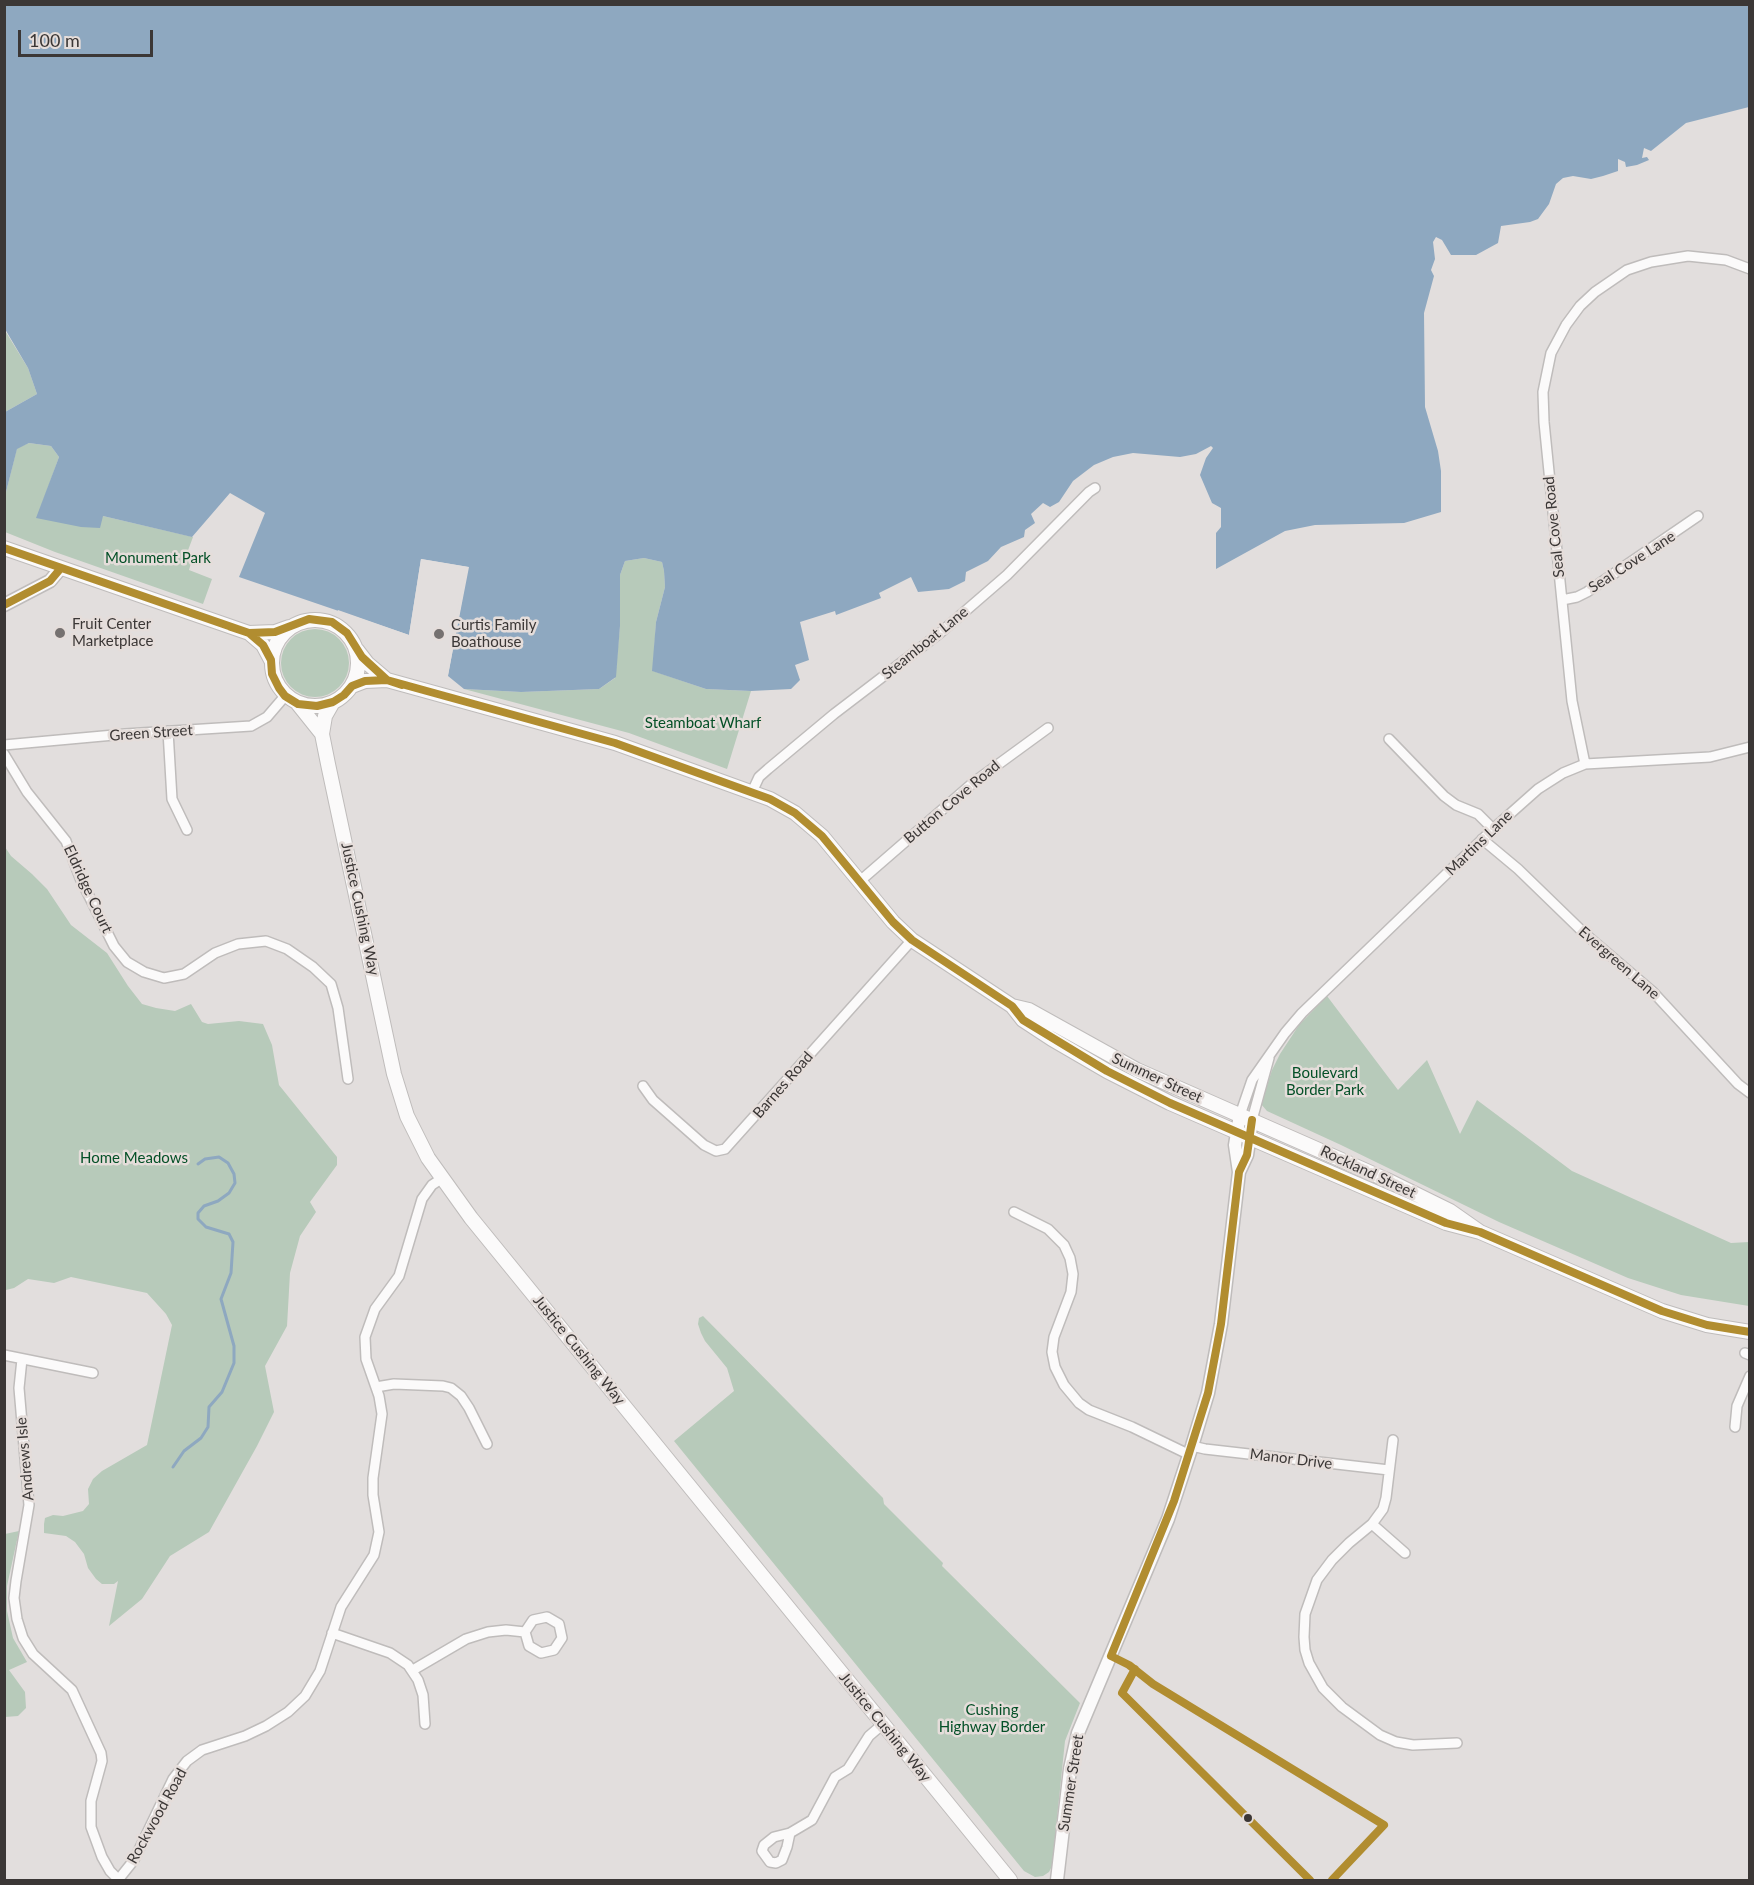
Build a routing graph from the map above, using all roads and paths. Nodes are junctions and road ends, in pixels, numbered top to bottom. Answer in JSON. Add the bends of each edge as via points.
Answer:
{"nodes":[{"id":1,"x":1749,"y":269,"type":"edge"},
{"id":2,"x":1095,"y":488,"type":"dead end"},
{"id":3,"x":1698,"y":516,"type":"dead end"},
{"id":4,"x":4,"y":548,"type":"edge"},
{"id":5,"x":61,"y":568,"type":"junction"},
{"id":6,"x":1562,"y":600,"type":"junction"},
{"id":7,"x":4,"y":605,"type":"edge"},
{"id":8,"x":289,"y":627,"type":"junction"},
{"id":9,"x":249,"y":633,"type":"junction"},
{"id":10,"x":356,"y":648,"type":"junction"},
{"id":11,"x":271,"y":660,"type":"junction"},
{"id":12,"x":387,"y":680,"type":"junction"},
{"id":13,"x":352,"y":686,"type":"junction"},
{"id":14,"x":285,"y":696,"type":"junction"},
{"id":15,"x":333,"y":702,"type":"junction"},
{"id":16,"x":298,"y":704,"type":"junction"},
{"id":17,"x":1048,"y":728,"type":"dead end"},
{"id":18,"x":168,"y":731,"type":"junction"},
{"id":19,"x":322,"y":734,"type":"junction"},
{"id":20,"x":1389,"y":739,"type":"dead end"},
{"id":21,"x":4,"y":744,"type":"edge"},
{"id":22,"x":1749,"y":747,"type":"edge"},
{"id":23,"x":4,"y":754,"type":"edge"},
{"id":24,"x":1585,"y":765,"type":"junction"},
{"id":25,"x":752,"y":792,"type":"junction"},
{"id":26,"x":1493,"y":829,"type":"junction"},
{"id":27,"x":187,"y":830,"type":"dead end"},
{"id":28,"x":1482,"y":839,"type":"junction"},
{"id":29,"x":860,"y":880,"type":"junction"},
{"id":30,"x":912,"y":940,"type":"junction"},
{"id":31,"x":1012,"y":1006,"type":"junction"},
{"id":32,"x":1270,"y":1056,"type":"junction"},
{"id":33,"x":348,"y":1079,"type":"dead end"},
{"id":34,"x":643,"y":1086,"type":"dead end"},
{"id":35,"x":1749,"y":1093,"type":"edge"},
{"id":36,"x":1246,"y":1118,"type":"junction"},
{"id":37,"x":1243,"y":1135,"type":"junction"},
{"id":38,"x":441,"y":1179,"type":"junction"},
{"id":39,"x":1014,"y":1212,"type":"dead end"},
{"id":40,"x":1480,"y":1232,"type":"junction"},
{"id":41,"x":1749,"y":1332,"type":"edge"},
{"id":42,"x":4,"y":1355,"type":"edge"},
{"id":43,"x":22,"y":1359,"type":"junction"},
{"id":44,"x":93,"y":1373,"type":"dead end"},
{"id":45,"x":1749,"y":1376,"type":"edge"},
{"id":46,"x":375,"y":1387,"type":"junction"},
{"id":47,"x":1735,"y":1427,"type":"dead end"},
{"id":48,"x":1393,"y":1440,"type":"dead end"},
{"id":49,"x":487,"y":1444,"type":"dead end"},
{"id":50,"x":1191,"y":1450,"type":"junction"},
{"id":51,"x":1389,"y":1470,"type":"junction"},
{"id":52,"x":1372,"y":1524,"type":"junction"},
{"id":53,"x":1405,"y":1553,"type":"dead end"},
{"id":54,"x":525,"y":1632,"type":"junction"},
{"id":55,"x":332,"y":1633,"type":"junction"},
{"id":56,"x":412,"y":1670,"type":"junction"},
{"id":57,"x":425,"y":1724,"type":"dead end"},
{"id":58,"x":883,"y":1724,"type":"junction"},
{"id":59,"x":1457,"y":1743,"type":"dead end"},
{"id":60,"x":790,"y":1833,"type":"dead end"},
{"id":61,"x":118,"y":1880,"type":"edge"},
{"id":62,"x":1010,"y":1881,"type":"edge"},
{"id":63,"x":1057,"y":1881,"type":"edge"}],
"edges":[{"from":1,"to":6,"type":"street","name":"Seal Cove Road","via":[[1701,256],[1664,259],[1627,270],[1586,300],[1554,346],[1543,392]]},
{"from":2,"to":25,"type":"street","name":"Steamboat Lane","via":[[960,617],[768,769]]},
{"from":3,"to":6,"type":"street","name":"Seal Cove Lane","via":[[1587,592]]},
{"from":4,"to":5,"type":"main road"},
{"from":5,"to":7,"type":"street","via":[[47,582]]},
{"from":5,"to":9,"type":"main road"},
{"from":6,"to":24,"type":"street","name":"Seal Cove Road","via":[[1572,701]]},
{"from":8,"to":9,"type":"main road"},
{"from":8,"to":10,"type":"main road","via":[[309,619],[332,622],[347,633]]},
{"from":8,"to":11,"type":"main road","via":[[279,639]]},
{"from":9,"to":11,"type":"main road","via":[[263,645]]},
{"from":10,"to":12,"type":"main road","name":"Summer Street"},
{"from":10,"to":13,"type":"main road"},
{"from":11,"to":14,"type":"main road","via":[[272,674]]},
{"from":12,"to":13,"type":"main road","name":"Summer Street"},
{"from":12,"to":25,"type":"main road","name":"Summer Street","via":[[615,743]]},
{"from":13,"to":15,"type":"main road"},
{"from":14,"to":16,"type":"main road"},
{"from":14,"to":18,"type":"street","name":"Green Street","via":[[267,717],[251,726]]},
{"from":15,"to":16,"type":"main road","via":[[317,706]]},
{"from":15,"to":19,"type":"main road","name":"Justice Cushing Way","via":[[325,716]]},
{"from":16,"to":19,"type":"main road","name":"Justice Cushing Way"},
{"from":17,"to":29,"type":"street","name":"Button Cove Road","via":[[974,782]]},
{"from":18,"to":21,"type":"street","name":"Green Street"},
{"from":18,"to":27,"type":"street","via":[[172,799]]},
{"from":19,"to":38,"type":"main road","name":"Justice Cushing Way","via":[[394,1074],[420,1143]]},
{"from":20,"to":26,"type":"street","via":[[1444,796],[1478,814]]},
{"from":22,"to":24,"type":"street","name":"Martins Lane","via":[[1710,757]]},
{"from":23,"to":33,"type":"street","name":"Eldridge Court","via":[[27,792],[66,841],[114,946],[127,962],[164,978],[184,974],[215,953],[238,944],[266,941],[287,949],[331,984]]},
{"from":24,"to":26,"type":"street","name":"Martins Lane","via":[[1549,781]]},
{"from":25,"to":29,"type":"main road","name":"Summer Street","via":[[786,807],[805,821]]},
{"from":26,"to":28,"type":"street","name":"Martins Lane"},
{"from":28,"to":32,"type":"street","name":"Martins Lane","via":[[1302,1013]]},
{"from":28,"to":35,"type":"street","name":"Evergreen Lane","via":[[1653,992]]},
{"from":29,"to":30,"type":"main road","name":"Summer Street"},
{"from":30,"to":31,"type":"main road","name":"Summer Street"},
{"from":30,"to":34,"type":"street","name":"Barnes Road","via":[[725,1149],[716,1151],[704,1145],[653,1100]]},
{"from":31,"to":36,"type":"main road","name":"Summer Street","via":[[1029,1010],[1137,1070]]},
{"from":31,"to":37,"type":"main road","name":"Summer Street","via":[[1023,1020],[1100,1067]]},
{"from":32,"to":36,"type":"street","name":"Martins Lane"},
{"from":32,"to":36,"type":"street","name":"Martins Lane","via":[[1252,1080]]},
{"from":36,"to":37,"type":"street","name":"Summer Street"},
{"from":36,"to":40,"type":"main road","name":"Rockland Street","via":[[1450,1211]]},
{"from":37,"to":40,"type":"main road","name":"Rockland Street","via":[[1446,1223]]},
{"from":37,"to":50,"type":"street","name":"Summer Street","via":[[1247,1155],[1239,1172],[1219,1332],[1208,1393]]},
{"from":38,"to":46,"type":"street","name":"Rockwood Road","via":[[422,1198],[399,1276],[368,1324],[365,1353]]},
{"from":38,"to":58,"type":"main road","name":"Justice Cushing Way"},
{"from":39,"to":50,"type":"street","name":"Manor Drive","via":[[1048,1229],[1064,1245],[1070,1258],[1071,1292],[1052,1352],[1064,1386],[1089,1410],[1167,1446]]},
{"from":40,"to":41,"type":"main road","name":"Rockland Street","via":[[1668,1313]]},
{"from":42,"to":43,"type":"street"},
{"from":43,"to":44,"type":"street"},
{"from":43,"to":61,"type":"street","name":"Andrews Isle","via":[[19,1388],[29,1505],[14,1598],[16,1619],[33,1654],[72,1690],[99,1748],[102,1761],[92,1793],[91,1827],[102,1857]]},
{"from":45,"to":47,"type":"street","via":[[1737,1406]]},
{"from":46,"to":49,"type":"street","via":[[394,1383],[451,1388],[469,1408]]},
{"from":46,"to":55,"type":"street","name":"Rockwood Road","via":[[382,1414],[372,1478],[378,1540],[370,1561],[345,1598]]},
{"from":48,"to":51,"type":"street"},
{"from":50,"to":51,"type":"street","name":"Manor Drive"},
{"from":50,"to":63,"type":"street","name":"Summer Street","via":[[1168,1519],[1078,1733]]},
{"from":51,"to":52,"type":"street","via":[[1385,1504]]},
{"from":52,"to":53,"type":"street"},
{"from":52,"to":59,"type":"street","via":[[1340,1551],[1317,1580],[1304,1625],[1308,1664],[1331,1697],[1380,1735],[1413,1745]]},
{"from":54,"to":54,"type":"street","via":[[529,1646],[541,1653],[554,1650],[562,1638],[559,1624],[546,1617],[533,1620]]},
{"from":54,"to":56,"type":"street","via":[[499,1630],[477,1635]]},
{"from":55,"to":56,"type":"street","via":[[395,1655]]},
{"from":55,"to":61,"type":"street","name":"Rockwood Road","via":[[310,1691],[294,1708],[254,1732],[202,1750],[183,1767],[173,1779],[137,1855]]},
{"from":56,"to":57,"type":"street","via":[[423,1695]]},
{"from":58,"to":60,"type":"street","via":[[869,1736],[848,1769],[833,1779],[812,1820]]},
{"from":58,"to":62,"type":"main road","name":"Justice Cushing Way"}]}
